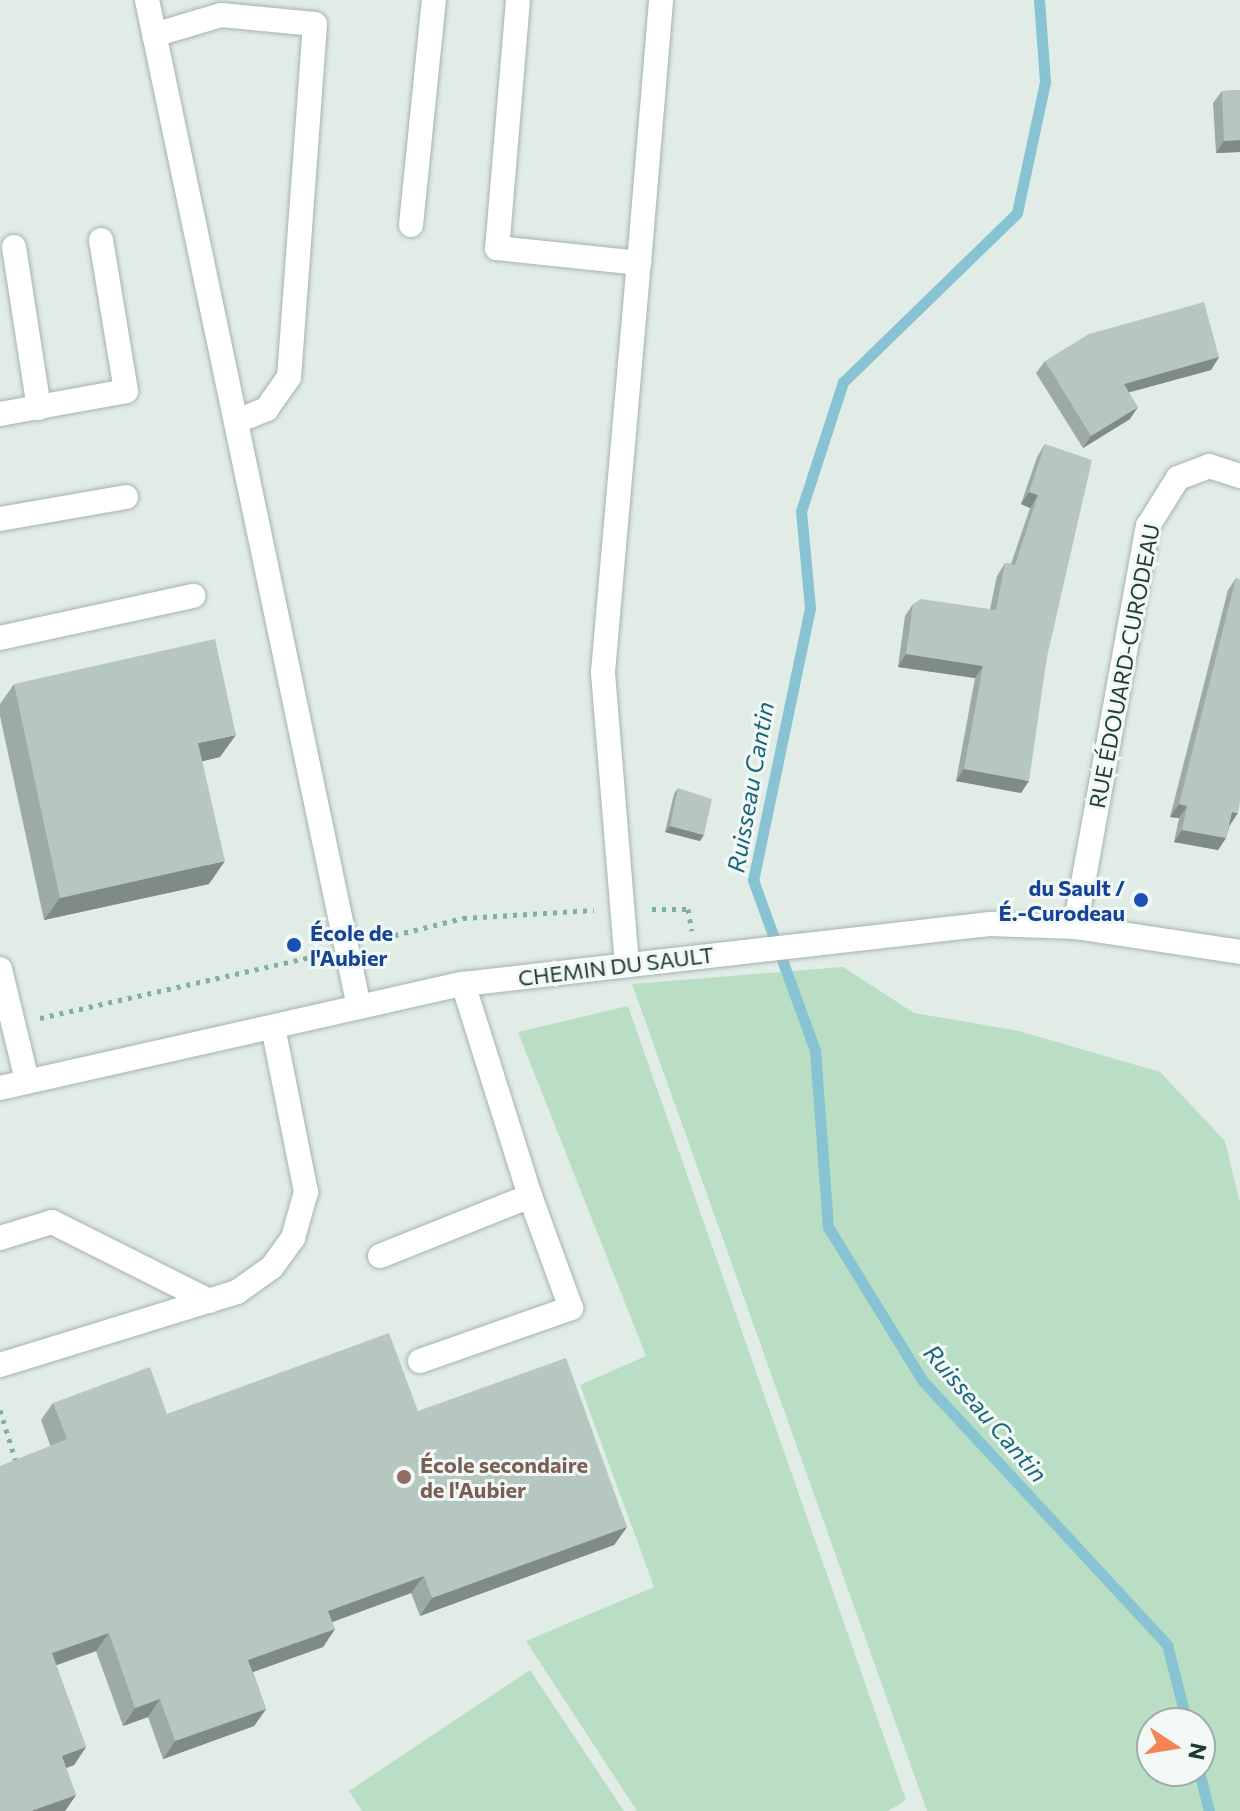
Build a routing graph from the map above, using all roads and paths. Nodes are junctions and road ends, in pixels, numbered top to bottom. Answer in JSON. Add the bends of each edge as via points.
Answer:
{"nodes":[{"id":1,"x":147,"y":0,"type":"edge"},
{"id":2,"x":434,"y":0,"type":"edge"},
{"id":3,"x":518,"y":0,"type":"edge"},
{"id":4,"x":661,"y":0,"type":"edge"},
{"id":5,"x":154,"y":35,"type":"junction"},
{"id":6,"x":411,"y":225,"type":"dead end"},
{"id":7,"x":101,"y":240,"type":"dead end"},
{"id":8,"x":14,"y":247,"type":"dead end"},
{"id":9,"x":639,"y":263,"type":"junction"},
{"id":10,"x":39,"y":408,"type":"junction"},
{"id":11,"x":0,"y":414,"type":"edge"},
{"id":12,"x":237,"y":421,"type":"junction"},
{"id":13,"x":1240,"y":476,"type":"edge"},
{"id":14,"x":126,"y":497,"type":"dead end"},
{"id":15,"x":0,"y":519,"type":"edge"},
{"id":16,"x":193,"y":596,"type":"dead end"},
{"id":17,"x":0,"y":638,"type":"edge"},
{"id":18,"x":1075,"y":927,"type":"junction"},
{"id":19,"x":1240,"y":952,"type":"edge"},
{"id":20,"x":627,"y":965,"type":"junction"},
{"id":21,"x":0,"y":969,"type":"edge"},
{"id":22,"x":463,"y":984,"type":"junction"},
{"id":23,"x":359,"y":1007,"type":"junction"},
{"id":24,"x":273,"y":1027,"type":"junction"},
{"id":25,"x":27,"y":1081,"type":"junction"},
{"id":26,"x":0,"y":1088,"type":"edge"},
{"id":27,"x":530,"y":1196,"type":"junction"},
{"id":28,"x":0,"y":1238,"type":"edge"},
{"id":29,"x":380,"y":1256,"type":"dead end"},
{"id":30,"x":209,"y":1301,"type":"junction"},
{"id":31,"x":420,"y":1361,"type":"dead end"},
{"id":32,"x":0,"y":1365,"type":"edge"},
{"id":33,"x":0,"y":1410,"type":"edge"},
{"id":34,"x":15,"y":1462,"type":"junction"},
{"id":35,"x":22,"y":1473,"type":"edge"},
{"id":36,"x":12,"y":1474,"type":"edge"}],
"edges":[{"from":1,"to":5,"type":"street"},
{"from":2,"to":6,"type":"street"},
{"from":3,"to":9,"type":"street","via":[[497,248]]},
{"from":4,"to":9,"type":"street"},
{"from":5,"to":12,"type":"street"},
{"from":5,"to":12,"type":"street","via":[[221,15],[315,24],[289,377],[267,409]]},
{"from":7,"to":10,"type":"street","via":[[126,391]]},
{"from":8,"to":10,"type":"street"},
{"from":9,"to":20,"type":"street","via":[[603,672]]},
{"from":10,"to":11,"type":"street"},
{"from":12,"to":23,"type":"street"},
{"from":13,"to":18,"type":"street","name":"RUE ÉDOUARD-CURODEAU","via":[[1209,466],[1178,478],[1148,526]]},
{"from":14,"to":15,"type":"street"},
{"from":16,"to":17,"type":"street"},
{"from":18,"to":19,"type":"street","name":"CHEMIN DU SAULT"},
{"from":18,"to":20,"type":"street","name":"CHEMIN DU SAULT","via":[[990,924]]},
{"from":20,"to":22,"type":"street","name":"CHEMIN DU SAULT"},
{"from":21,"to":25,"type":"street"},
{"from":22,"to":23,"type":"street","name":"CHEMIN DU SAULT"},
{"from":22,"to":27,"type":"street"},
{"from":23,"to":24,"type":"street","name":"CHEMIN DU SAULT"},
{"from":24,"to":25,"type":"street","name":"CHEMIN DU SAULT"},
{"from":24,"to":30,"type":"street","via":[[306,1192],[303,1212],[272,1267],[237,1292]]},
{"from":25,"to":26,"type":"street","name":"CHEMIN DU SAULT"},
{"from":27,"to":29,"type":"street"},
{"from":27,"to":31,"type":"street","via":[[571,1308]]},
{"from":28,"to":30,"type":"street","via":[[52,1222]]},
{"from":30,"to":32,"type":"street"},
{"from":33,"to":34,"type":"path"},
{"from":34,"to":35,"type":"path"},
{"from":34,"to":36,"type":"path"}]}
